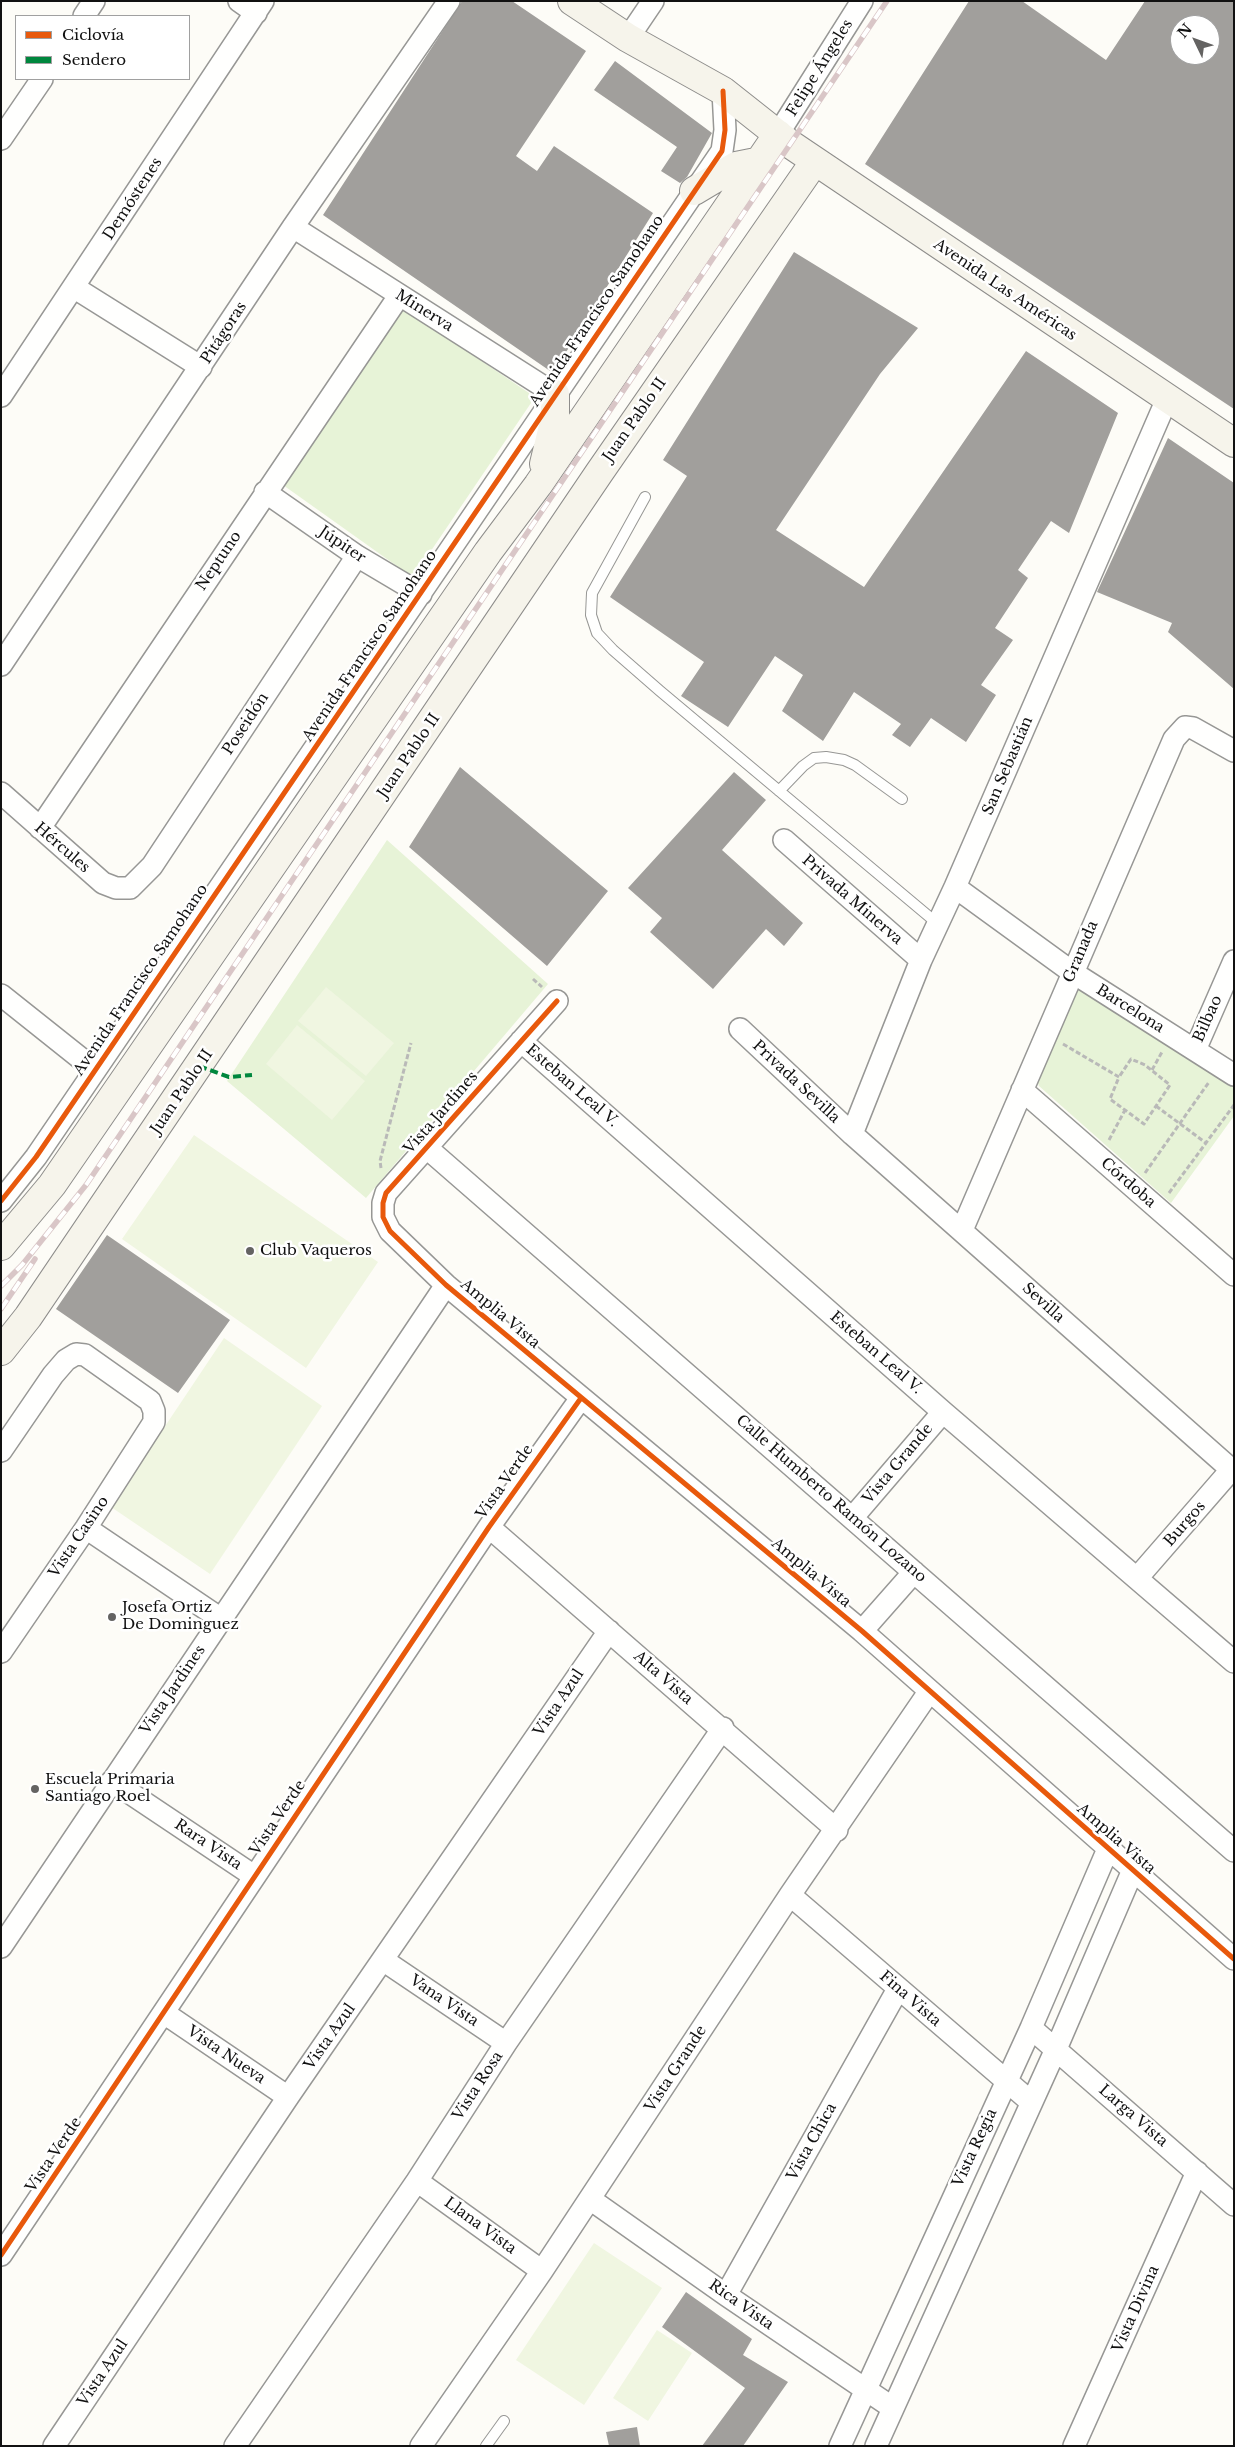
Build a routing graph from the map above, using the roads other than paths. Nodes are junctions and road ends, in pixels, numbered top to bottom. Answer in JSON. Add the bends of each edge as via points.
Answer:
{"nodes":[{"id":1,"x":94,"y":1,"type":"edge"},
{"id":2,"x":449,"y":1,"type":"edge"},
{"id":3,"x":572,"y":1,"type":"edge"},
{"id":4,"x":653,"y":1,"type":"edge"},
{"id":5,"x":862,"y":1,"type":"edge"},
{"id":6,"x":253,"y":5,"type":"edge"},
{"id":7,"x":85,"y":15,"type":"edge"},
{"id":8,"x":628,"y":38,"type":"junction"},
{"id":9,"x":41,"y":80,"type":"edge"},
{"id":10,"x":723,"y":92,"type":"junction"},
{"id":11,"x":778,"y":134,"type":"junction"},
{"id":12,"x":1,"y":139,"type":"edge"},
{"id":13,"x":761,"y":161,"type":"junction"},
{"id":14,"x":815,"y":161,"type":"junction"},
{"id":15,"x":694,"y":190,"type":"junction"},
{"id":16,"x":293,"y":227,"type":"junction"},
{"id":17,"x":75,"y":288,"type":"junction"},
{"id":18,"x":399,"y":296,"type":"junction"},
{"id":19,"x":202,"y":367,"type":"junction"},
{"id":20,"x":555,"y":394,"type":"junction"},
{"id":21,"x":1,"y":396,"type":"edge"},
{"id":22,"x":1167,"y":399,"type":"junction"},
{"id":23,"x":1234,"y":444,"type":"edge"},
{"id":24,"x":538,"y":485,"type":"junction"},
{"id":25,"x":265,"y":492,"type":"junction"},
{"id":26,"x":646,"y":497,"type":"dead end"},
{"id":27,"x":356,"y":556,"type":"junction"},
{"id":28,"x":421,"y":594,"type":"junction"},
{"id":29,"x":1,"y":665,"type":"edge"},
{"id":30,"x":1234,"y":751,"type":"edge"},
{"id":31,"x":779,"y":791,"type":"junction"},
{"id":32,"x":1,"y":793,"type":"edge"},
{"id":33,"x":902,"y":799,"type":"dead end"},
{"id":34,"x":40,"y":828,"type":"junction"},
{"id":35,"x":784,"y":840,"type":"dead end"},
{"id":36,"x":955,"y":887,"type":"junction"},
{"id":37,"x":130,"y":888,"type":"joint"},
{"id":38,"x":938,"y":924,"type":"junction"},
{"id":39,"x":921,"y":960,"type":"junction"},
{"id":40,"x":1234,"y":961,"type":"edge"},
{"id":41,"x":1072,"y":972,"type":"junction"},
{"id":42,"x":1,"y":995,"type":"edge"},
{"id":43,"x":557,"y":1001,"type":"dead end"},
{"id":44,"x":740,"y":1029,"type":"dead end"},
{"id":45,"x":521,"y":1041,"type":"junction"},
{"id":46,"x":1195,"y":1050,"type":"junction"},
{"id":47,"x":94,"y":1069,"type":"junction"},
{"id":48,"x":1234,"y":1075,"type":"edge"},
{"id":49,"x":1022,"y":1090,"type":"junction"},
{"id":50,"x":852,"y":1134,"type":"junction"},
{"id":51,"x":427,"y":1148,"type":"junction"},
{"id":52,"x":384,"y":1198,"type":"joint"},
{"id":53,"x":1,"y":1202,"type":"edge"},
{"id":54,"x":962,"y":1230,"type":"junction"},
{"id":55,"x":1,"y":1246,"type":"edge"},
{"id":56,"x":1234,"y":1275,"type":"edge"},
{"id":57,"x":446,"y":1285,"type":"junction"},
{"id":58,"x":1,"y":1351,"type":"edge"},
{"id":59,"x":581,"y":1398,"type":"junction"},
{"id":60,"x":943,"y":1412,"type":"junction"},
{"id":61,"x":1,"y":1451,"type":"edge"},
{"id":62,"x":1232,"y":1471,"type":"edge"},
{"id":63,"x":854,"y":1517,"type":"junction"},
{"id":64,"x":489,"y":1527,"type":"junction"},
{"id":65,"x":86,"y":1528,"type":"junction"},
{"id":66,"x":914,"y":1572,"type":"junction"},
{"id":67,"x":1138,"y":1577,"type":"junction"},
{"id":68,"x":221,"y":1618,"type":"junction"},
{"id":69,"x":609,"y":1630,"type":"junction"},
{"id":70,"x":862,"y":1631,"type":"junction"},
{"id":71,"x":1,"y":1652,"type":"edge"},
{"id":72,"x":1234,"y":1662,"type":"edge"},
{"id":73,"x":929,"y":1692,"type":"junction"},
{"id":74,"x":723,"y":1728,"type":"junction"},
{"id":75,"x":112,"y":1781,"type":"junction"},
{"id":76,"x":837,"y":1830,"type":"junction"},
{"id":77,"x":1108,"y":1849,"type":"junction"},
{"id":78,"x":1234,"y":1851,"type":"edge"},
{"id":79,"x":1133,"y":1870,"type":"junction"},
{"id":80,"x":254,"y":1876,"type":"junction"},
{"id":81,"x":790,"y":1896,"type":"junction"},
{"id":82,"x":1,"y":1947,"type":"edge"},
{"id":83,"x":1234,"y":1959,"type":"edge"},
{"id":84,"x":383,"y":1960,"type":"junction"},
{"id":85,"x":898,"y":1989,"type":"junction"},
{"id":86,"x":164,"y":2013,"type":"junction"},
{"id":87,"x":1031,"y":2028,"type":"junction"},
{"id":88,"x":506,"y":2043,"type":"junction"},
{"id":89,"x":1056,"y":2049,"type":"junction"},
{"id":90,"x":1006,"y":2081,"type":"junction"},
{"id":91,"x":288,"y":2097,"type":"junction"},
{"id":92,"x":1031,"y":2102,"type":"junction"},
{"id":93,"x":1197,"y":2172,"type":"junction"},
{"id":94,"x":418,"y":2181,"type":"junction"},
{"id":95,"x":590,"y":2199,"type":"junction"},
{"id":96,"x":1234,"y":2205,"type":"edge"},
{"id":97,"x":1,"y":2255,"type":"edge"},
{"id":98,"x":542,"y":2271,"type":"junction"},
{"id":99,"x":726,"y":2295,"type":"junction"},
{"id":100,"x":865,"y":2390,"type":"junction"},
{"id":101,"x":893,"y":2408,"type":"junction"},
{"id":102,"x":504,"y":2421,"type":"dead end"},
{"id":103,"x":495,"y":2434,"type":"junction"},
{"id":104,"x":423,"y":2445,"type":"edge"},
{"id":105,"x":54,"y":2446,"type":"edge"},
{"id":106,"x":235,"y":2446,"type":"edge"},
{"id":107,"x":486,"y":2446,"type":"edge"},
{"id":108,"x":499,"y":2446,"type":"edge"},
{"id":109,"x":840,"y":2446,"type":"edge"},
{"id":110,"x":876,"y":2446,"type":"edge"},
{"id":111,"x":1074,"y":2446,"type":"edge"}],
"edges":[{"from":1,"to":7,"type":"street"},
{"from":2,"to":16,"type":"street","name":"Pitágoras"},
{"from":3,"to":8,"type":"main road"},
{"from":4,"to":8,"type":"street"},
{"from":5,"to":11,"type":"street","name":"Felipe Ángeles"},
{"from":6,"to":17,"type":"street","name":"Demóstenes"},
{"from":8,"to":10,"type":"main road"},
{"from":9,"to":12,"type":"street"},
{"from":10,"to":11,"type":"main road"},
{"from":10,"to":15,"type":"street","name":"Avenida Francisco Samohano","via":[[725,130],[722,151]]},
{"from":11,"to":13,"type":"main road"},
{"from":11,"to":14,"type":"main road","name":"Avenida Las Américas"},
{"from":13,"to":15,"type":"main road","via":[[736,166]]},
{"from":13,"to":24,"type":"main road"},
{"from":14,"to":22,"type":"main road","name":"Avenida Las Américas"},
{"from":14,"to":58,"type":"main road","name":"Juan Pablo II","via":[[599,473],[60,1271]]},
{"from":15,"to":20,"type":"street","name":"Avenida Francisco Samohano"},
{"from":16,"to":18,"type":"street","name":"Minerva"},
{"from":16,"to":19,"type":"street","name":"Pitágoras"},
{"from":17,"to":19,"type":"street"},
{"from":17,"to":21,"type":"street","name":"Demóstenes"},
{"from":18,"to":20,"type":"street","name":"Minerva"},
{"from":18,"to":25,"type":"street","name":"Neptuno"},
{"from":19,"to":29,"type":"street","name":"Pitágoras"},
{"from":20,"to":24,"type":"main road","via":[[555,418]]},
{"from":20,"to":28,"type":"street","name":"Avenida Francisco Samohano"},
{"from":22,"to":23,"type":"main road","name":"Avenida Las Américas"},
{"from":22,"to":36,"type":"street","name":"San Sebastián"},
{"from":24,"to":55,"type":"main road","via":[[488,552],[52,1185]]},
{"from":25,"to":27,"type":"street","name":"Júpiter"},
{"from":25,"to":34,"type":"street","name":"Neptuno"},
{"from":26,"to":31,"type":"lane","via":[[592,593],[591,615],[597,633]]},
{"from":27,"to":28,"type":"street","name":"Júpiter"},
{"from":27,"to":37,"type":"street","name":"Poseidón","via":[[152,866]]},
{"from":28,"to":47,"type":"street","name":"Avenida Francisco Samohano"},
{"from":30,"to":41,"type":"street","name":"Granada","via":[[1193,728],[1185,727],[1174,739]]},
{"from":31,"to":33,"type":"lane","via":[[814,758],[826,757],[856,765]]},
{"from":31,"to":38,"type":"lane"},
{"from":32,"to":34,"type":"street","name":"Hércules"},
{"from":34,"to":37,"type":"street","name":"Hércules","via":[[103,884]]},
{"from":35,"to":39,"type":"street","name":"Privada Minerva"},
{"from":36,"to":38,"type":"street","name":"San Sebastián"},
{"from":36,"to":41,"type":"street","name":"Barcelona"},
{"from":38,"to":39,"type":"street","name":"San Sebastián"},
{"from":39,"to":50,"type":"street","name":"San Sebastián"},
{"from":40,"to":46,"type":"street","name":"Bilbao"},
{"from":41,"to":46,"type":"street","name":"Barcelona"},
{"from":41,"to":49,"type":"street","name":"Granada"},
{"from":42,"to":47,"type":"street"},
{"from":43,"to":45,"type":"street","name":"Vista Jardines"},
{"from":44,"to":50,"type":"street","name":"Privada Sevilla"},
{"from":45,"to":51,"type":"street","name":"Vista Jardines"},
{"from":45,"to":60,"type":"street","name":"Esteban Leal V."},
{"from":46,"to":48,"type":"street","name":"Barcelona"},
{"from":47,"to":53,"type":"street","name":"Avenida Francisco Samohano","via":[[36,1157]]},
{"from":49,"to":54,"type":"street","name":"Granada"},
{"from":49,"to":56,"type":"street","name":"Córdoba"},
{"from":50,"to":54,"type":"street","name":"Sevilla"},
{"from":51,"to":52,"type":"street","name":"Vista Jardines"},
{"from":51,"to":63,"type":"street","name":"Calle Humberto Ramón Lozano"},
{"from":52,"to":57,"type":"street","name":"Amplia Vista","via":[[383,1217],[390,1231]]},
{"from":54,"to":62,"type":"street","name":"Sevilla"},
{"from":57,"to":59,"type":"street","name":"Amplia Vista"},
{"from":57,"to":68,"type":"street","name":"Vista Jardines"},
{"from":59,"to":64,"type":"street","name":"Vista Verde"},
{"from":59,"to":70,"type":"street","name":"Amplia Vista"},
{"from":60,"to":63,"type":"street","name":"Vista Grande"},
{"from":60,"to":67,"type":"street","name":"Esteban Leal V."},
{"from":61,"to":65,"type":"street","name":"Vista Casino","via":[[53,1375],[76,1354],[85,1355],[150,1401],[154,1422]]},
{"from":62,"to":67,"type":"street","name":"Burgos"},
{"from":63,"to":66,"type":"street","name":"Calle Humberto Ramón Lozano"},
{"from":64,"to":69,"type":"street","name":"Alta Vista"},
{"from":64,"to":80,"type":"street","name":"Vista Verde"},
{"from":65,"to":68,"type":"street"},
{"from":65,"to":71,"type":"street","name":"Vista Casino"},
{"from":66,"to":70,"type":"street"},
{"from":66,"to":78,"type":"street","name":"Calle Humberto Ramón Lozano"},
{"from":67,"to":72,"type":"street","name":"Esteban Leal V."},
{"from":68,"to":75,"type":"street","name":"Vista Jardines"},
{"from":69,"to":74,"type":"street","name":"Alta Vista"},
{"from":69,"to":84,"type":"street","name":"Vista Azul"},
{"from":70,"to":73,"type":"street","name":"Amplia Vista"},
{"from":73,"to":76,"type":"street","name":"Vista Grande"},
{"from":73,"to":77,"type":"street","name":"Amplia Vista"},
{"from":74,"to":76,"type":"street","name":"Alta Vista"},
{"from":74,"to":88,"type":"street","name":"Vista Rosa"},
{"from":75,"to":80,"type":"street","name":"Rara Vista"},
{"from":75,"to":82,"type":"street","name":"Vista Jardines"},
{"from":76,"to":81,"type":"street","name":"Vista Grande"},
{"from":77,"to":79,"type":"street","name":"Amplia Vista"},
{"from":77,"to":87,"type":"street","name":"Vista Regia"},
{"from":79,"to":83,"type":"street","name":"Amplia Vista"},
{"from":79,"to":89,"type":"street"},
{"from":80,"to":86,"type":"street","name":"Vista Verde"},
{"from":81,"to":85,"type":"street","name":"Fina Vista"},
{"from":81,"to":95,"type":"street","name":"Vista Grande"},
{"from":84,"to":88,"type":"street","name":"Vana Vista"},
{"from":84,"to":91,"type":"street","name":"Vista Azul"},
{"from":85,"to":90,"type":"street","name":"Fina Vista"},
{"from":85,"to":99,"type":"street","name":"Vista Chica"},
{"from":86,"to":91,"type":"street","name":"Vista Nueva"},
{"from":86,"to":97,"type":"street","name":"Vista Verde"},
{"from":87,"to":89,"type":"street","name":"Larga Vista"},
{"from":87,"to":90,"type":"street","name":"Vista Regia"},
{"from":88,"to":94,"type":"street","name":"Vista Rosa"},
{"from":89,"to":92,"type":"street"},
{"from":89,"to":93,"type":"street","name":"Larga Vista"},
{"from":90,"to":92,"type":"street","name":"Fina Vista"},
{"from":90,"to":100,"type":"street","name":"Vista Regia"},
{"from":91,"to":105,"type":"street","name":"Vista Azul"},
{"from":92,"to":101,"type":"street"},
{"from":93,"to":96,"type":"street","name":"Larga Vista"},
{"from":93,"to":111,"type":"street","name":"Vista Divina"},
{"from":94,"to":98,"type":"street","name":"Llana Vista"},
{"from":94,"to":106,"type":"street","name":"Vista Rosa"},
{"from":95,"to":98,"type":"street","name":"Vista Grande"},
{"from":95,"to":99,"type":"street","name":"Rica Vista"},
{"from":98,"to":104,"type":"street","name":"Vista Grande"},
{"from":99,"to":100,"type":"street","name":"Rica Vista"},
{"from":100,"to":101,"type":"street","name":"Rica Vista"},
{"from":100,"to":109,"type":"street","name":"Vista Regia"},
{"from":101,"to":110,"type":"street"},
{"from":102,"to":103,"type":"lane"},
{"from":103,"to":107,"type":"lane"},
{"from":103,"to":108,"type":"lane"}]}
